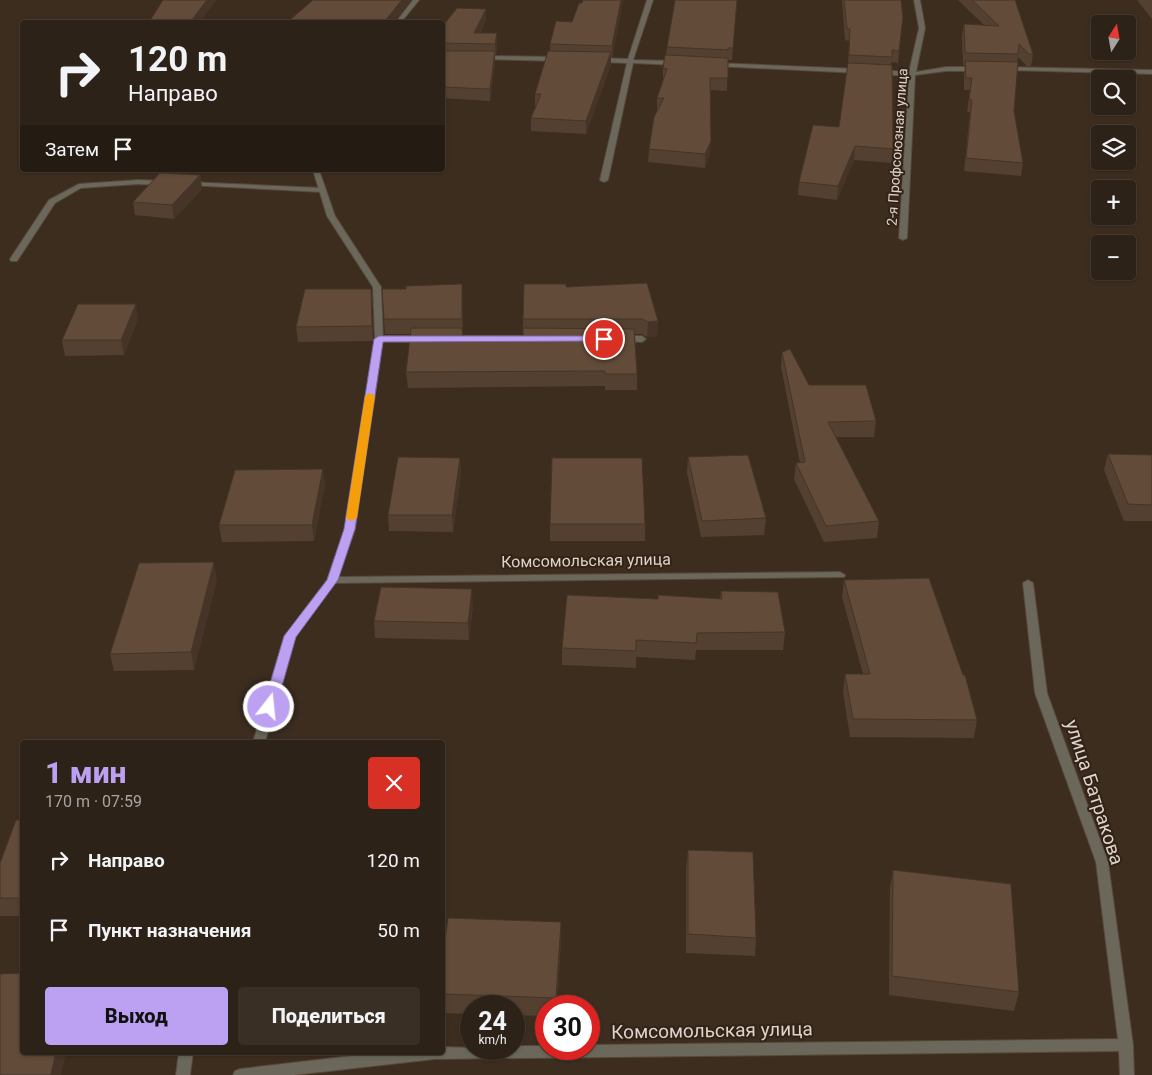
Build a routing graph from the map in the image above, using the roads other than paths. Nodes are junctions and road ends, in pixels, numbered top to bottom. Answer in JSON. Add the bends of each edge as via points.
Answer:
{"nodes":[{"id":1,"x":416,"y":0,"type":"edge"},
{"id":2,"x":650,"y":0,"type":"edge"},
{"id":3,"x":918,"y":0,"type":"edge"},
{"id":4,"x":400,"y":20,"type":"edge"},
{"id":5,"x":472,"y":58,"type":"edge"},
{"id":6,"x":571,"y":59,"type":"edge"},
{"id":7,"x":591,"y":60,"type":"edge"},
{"id":8,"x":630,"y":61,"type":"junction"},
{"id":9,"x":679,"y":63,"type":"edge"},
{"id":10,"x":708,"y":65,"type":"edge"},
{"id":11,"x":982,"y":69,"type":"edge"},
{"id":12,"x":1000,"y":69,"type":"edge"},
{"id":13,"x":864,"y":72,"type":"edge"},
{"id":14,"x":873,"y":72,"type":"edge"},
{"id":15,"x":1152,"y":72,"type":"edge"},
{"id":16,"x":912,"y":74,"type":"junction"},
{"id":17,"x":317,"y":172,"type":"edge"},
{"id":18,"x":604,"y":180,"type":"dead end"},
{"id":19,"x":322,"y":190,"type":"junction"},
{"id":20,"x":903,"y":238,"type":"dead end"},
{"id":21,"x":14,"y":259,"type":"dead end"},
{"id":22,"x":379,"y":339,"type":"junction"},
{"id":23,"x":544,"y":339,"type":"edge"},
{"id":24,"x":613,"y":339,"type":"edge"},
{"id":25,"x":642,"y":339,"type":"dead end"},
{"id":26,"x":840,"y":575,"type":"dead end"},
{"id":27,"x":332,"y":580,"type":"junction"},
{"id":28,"x":1028,"y":583,"type":"dead end"},
{"id":29,"x":260,"y":740,"type":"edge"},
{"id":30,"x":1126,"y":1045,"type":"junction"},
{"id":31,"x":445,"y":1053,"type":"edge"},
{"id":32,"x":186,"y":1055,"type":"edge"},
{"id":33,"x":417,"y":1055,"type":"edge"},
{"id":34,"x":183,"y":1075,"type":"edge"},
{"id":35,"x":240,"y":1075,"type":"edge"},
{"id":36,"x":1127,"y":1075,"type":"edge"}],
"edges":[{"from":1,"to":4,"type":"street"},
{"from":2,"to":8,"type":"street"},
{"from":3,"to":16,"type":"street","name":"2-я Профсоюзная улица","via":[[922,28]]},
{"from":5,"to":6,"type":"street"},
{"from":7,"to":8,"type":"street"},
{"from":8,"to":9,"type":"street"},
{"from":8,"to":18,"type":"street"},
{"from":10,"to":13,"type":"street"},
{"from":11,"to":16,"type":"street","via":[[946,69]]},
{"from":12,"to":15,"type":"street"},
{"from":14,"to":16,"type":"street"},
{"from":16,"to":20,"type":"street","name":"2-я Профсоюзная улица"},
{"from":17,"to":19,"type":"street"},
{"from":19,"to":21,"type":"street","via":[[138,182],[79,186],[52,202]]},
{"from":19,"to":22,"type":"street","via":[[331,216],[377,287]]},
{"from":22,"to":23,"type":"street"},
{"from":22,"to":27,"type":"street","via":[[350,529]]},
{"from":24,"to":25,"type":"street"},
{"from":26,"to":27,"type":"street","name":"Комсомольская улица"},
{"from":27,"to":29,"type":"street","via":[[290,636]]},
{"from":28,"to":30,"type":"street","name":"улица Батракова","via":[[1041,693],[1102,862]]},
{"from":30,"to":31,"type":"street","name":"Комсомольская улица"},
{"from":30,"to":36,"type":"street","name":"улица Батракова"},
{"from":32,"to":34,"type":"street"},
{"from":33,"to":35,"type":"street","name":"Комсомольская улица"}]}
